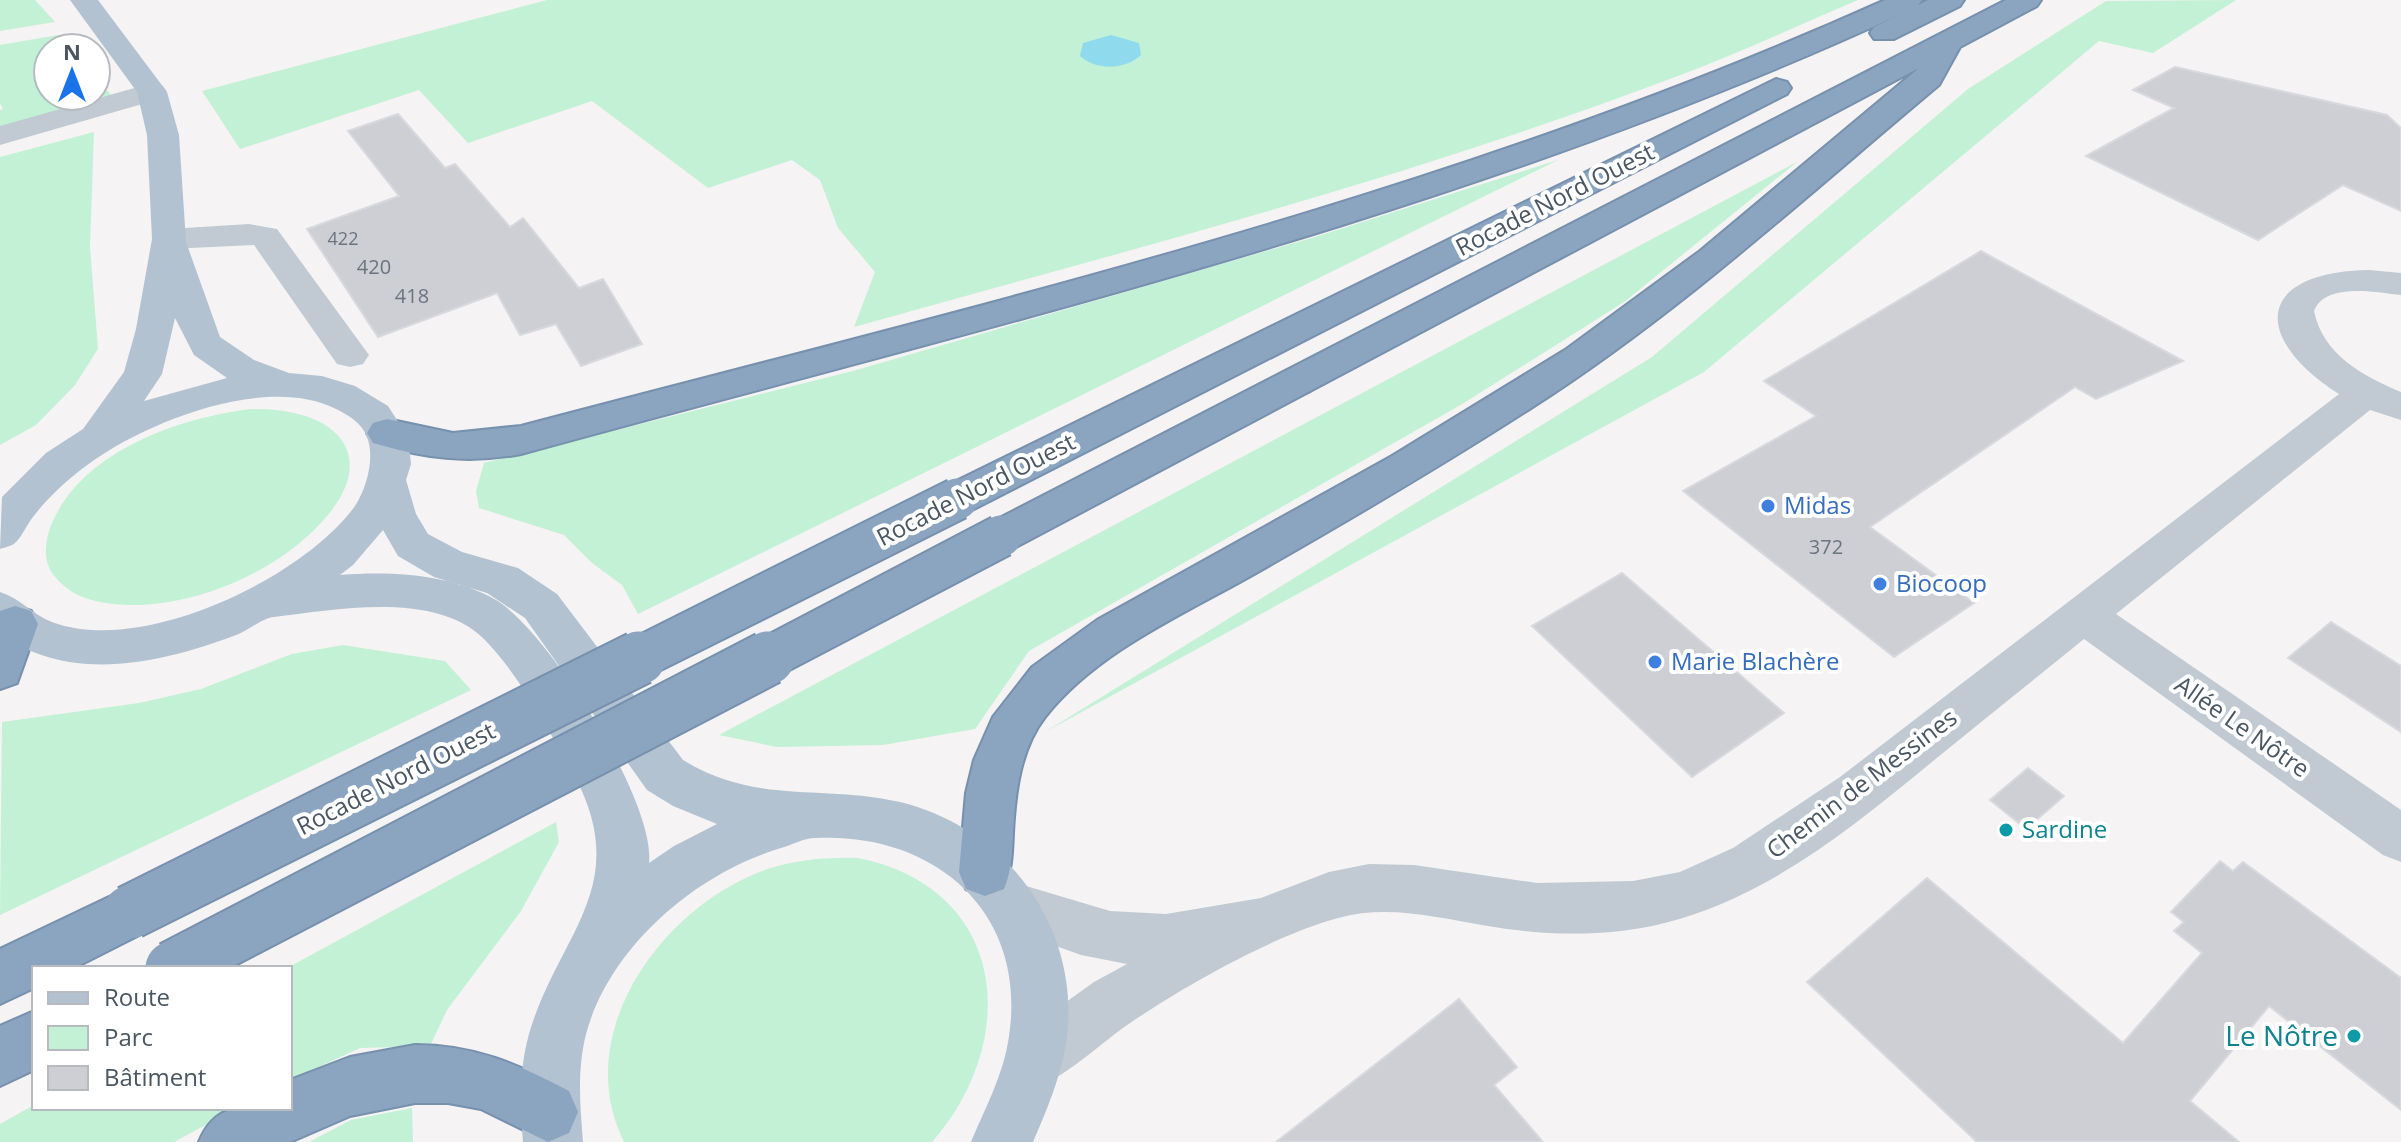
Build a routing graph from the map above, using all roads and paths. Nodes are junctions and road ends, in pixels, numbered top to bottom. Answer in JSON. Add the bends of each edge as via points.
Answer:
{"nodes":[{"id":1,"x":84,"y":0,"type":"edge"},
{"id":2,"x":1908,"y":0,"type":"edge"},
{"id":3,"x":1950,"y":0,"type":"edge"},
{"id":4,"x":2027,"y":0,"type":"edge"},
{"id":5,"x":1949,"y":40,"type":"junction"},
{"id":6,"x":152,"y":92,"type":"junction"},
{"id":7,"x":0,"y":136,"type":"edge"},
{"id":8,"x":169,"y":239,"type":"junction"},
{"id":9,"x":2401,"y":284,"type":"edge"},
{"id":10,"x":350,"y":355,"type":"dead end"},
{"id":11,"x":285,"y":386,"type":"junction"},
{"id":12,"x":2384,"y":400,"type":"edge"},
{"id":13,"x":387,"y":433,"type":"junction"},
{"id":14,"x":95,"y":441,"type":"junction"},
{"id":15,"x":44,"y":479,"type":"junction"},
{"id":16,"x":388,"y":484,"type":"junction"},
{"id":17,"x":0,"y":501,"type":"edge"},
{"id":18,"x":0,"y":533,"type":"edge"},
{"id":19,"x":263,"y":605,"type":"junction"},
{"id":20,"x":2084,"y":615,"type":"junction"},
{"id":21,"x":7,"y":617,"type":"edge"},
{"id":22,"x":0,"y":670,"type":"edge"},
{"id":23,"x":831,"y":818,"type":"junction"},
{"id":24,"x":2401,"y":839,"type":"edge"},
{"id":25,"x":999,"y":889,"type":"junction"},
{"id":26,"x":1265,"y":922,"type":"junction"},
{"id":27,"x":593,"y":959,"type":"junction"},
{"id":28,"x":176,"y":966,"type":"edge"},
{"id":29,"x":0,"y":977,"type":"edge"},
{"id":30,"x":32,"y":1040,"type":"edge"},
{"id":31,"x":0,"y":1057,"type":"edge"},
{"id":32,"x":1020,"y":1112,"type":"edge"},
{"id":33,"x":551,"y":1127,"type":"edge"},
{"id":34,"x":229,"y":1142,"type":"edge"}],
"edges":[{"from":1,"to":6,"type":"main road"},
{"from":2,"to":13,"type":"highway","via":[[1718,84],[1601,128],[1089,286],[521,440],[464,450]]},
{"from":3,"to":29,"type":"highway","name":"Rocade Nord Ouest","bridge":true},
{"from":4,"to":5,"type":"highway","name":"Rocade Nord Ouest"},
{"from":5,"to":25,"type":"highway","via":[[1928,79],[1702,268],[1580,358],[1457,436],[1064,665],[1031,699],[999,754],[987,809]]},
{"from":5,"to":28,"type":"highway","name":"Rocade Nord Ouest","bridge":true},
{"from":6,"to":7,"type":"street"},
{"from":6,"to":8,"type":"main road","via":[[163,135]]},
{"from":8,"to":10,"type":"street","via":[[265,236]]},
{"from":8,"to":11,"type":"main road","via":[[208,347],[234,365]]},
{"from":8,"to":14,"type":"main road","via":[[143,374]]},
{"from":9,"to":12,"type":"street","via":[[2334,282],[2309,292],[2297,308],[2305,342],[2331,368]]},
{"from":11,"to":13,"type":"main road","via":[[350,399],[372,413]]},
{"from":11,"to":14,"type":"main road","via":[[245,388],[180,402]]},
{"from":12,"to":20,"type":"street","name":"Chemin de Messines"},
{"from":13,"to":16,"type":"main road","via":[[392,457]]},
{"from":14,"to":15,"type":"main road"},
{"from":15,"to":17,"type":"street"},
{"from":15,"to":18,"type":"main road"},
{"from":16,"to":19,"type":"main road","via":[[374,512],[345,547]]},
{"from":16,"to":23,"type":"main road","via":[[395,515],[413,545],[449,565],[502,580],[541,606],[658,766],[676,783],[719,805]]},
{"from":19,"to":21,"type":"main road","via":[[208,628],[122,646],[50,641]]},
{"from":19,"to":27,"type":"main road","via":[[328,593],[397,592],[457,601],[499,625],[617,808],[624,842],[622,875]]},
{"from":20,"to":24,"type":"street","name":"Allée Le Nôtre"},
{"from":20,"to":26,"type":"street","name":"Chemin de Messines","via":[[1794,838],[1748,867],[1686,894],[1642,905],[1580,909],[1398,887],[1366,888],[1335,894]]},
{"from":21,"to":22,"type":"highway"},
{"from":23,"to":25,"type":"main road","via":[[875,819],[916,829],[953,846]]},
{"from":23,"to":27,"type":"main road","via":[[759,831],[689,864],[627,916]]},
{"from":25,"to":26,"type":"street","name":"Chemin de Messines","via":[[1071,929],[1139,942],[1201,939]]},
{"from":25,"to":32,"type":"main road","via":[[1031,946],[1040,989]]},
{"from":26,"to":32,"type":"street","name":"Chemin de Messines","via":[[1114,1001]]},
{"from":27,"to":33,"type":"main road","via":[[558,1033],[550,1073]]},
{"from":30,"to":31,"type":"highway"},
{"from":33,"to":34,"type":"highway","via":[[483,1080],[441,1073],[385,1078],[326,1094]]}]}
